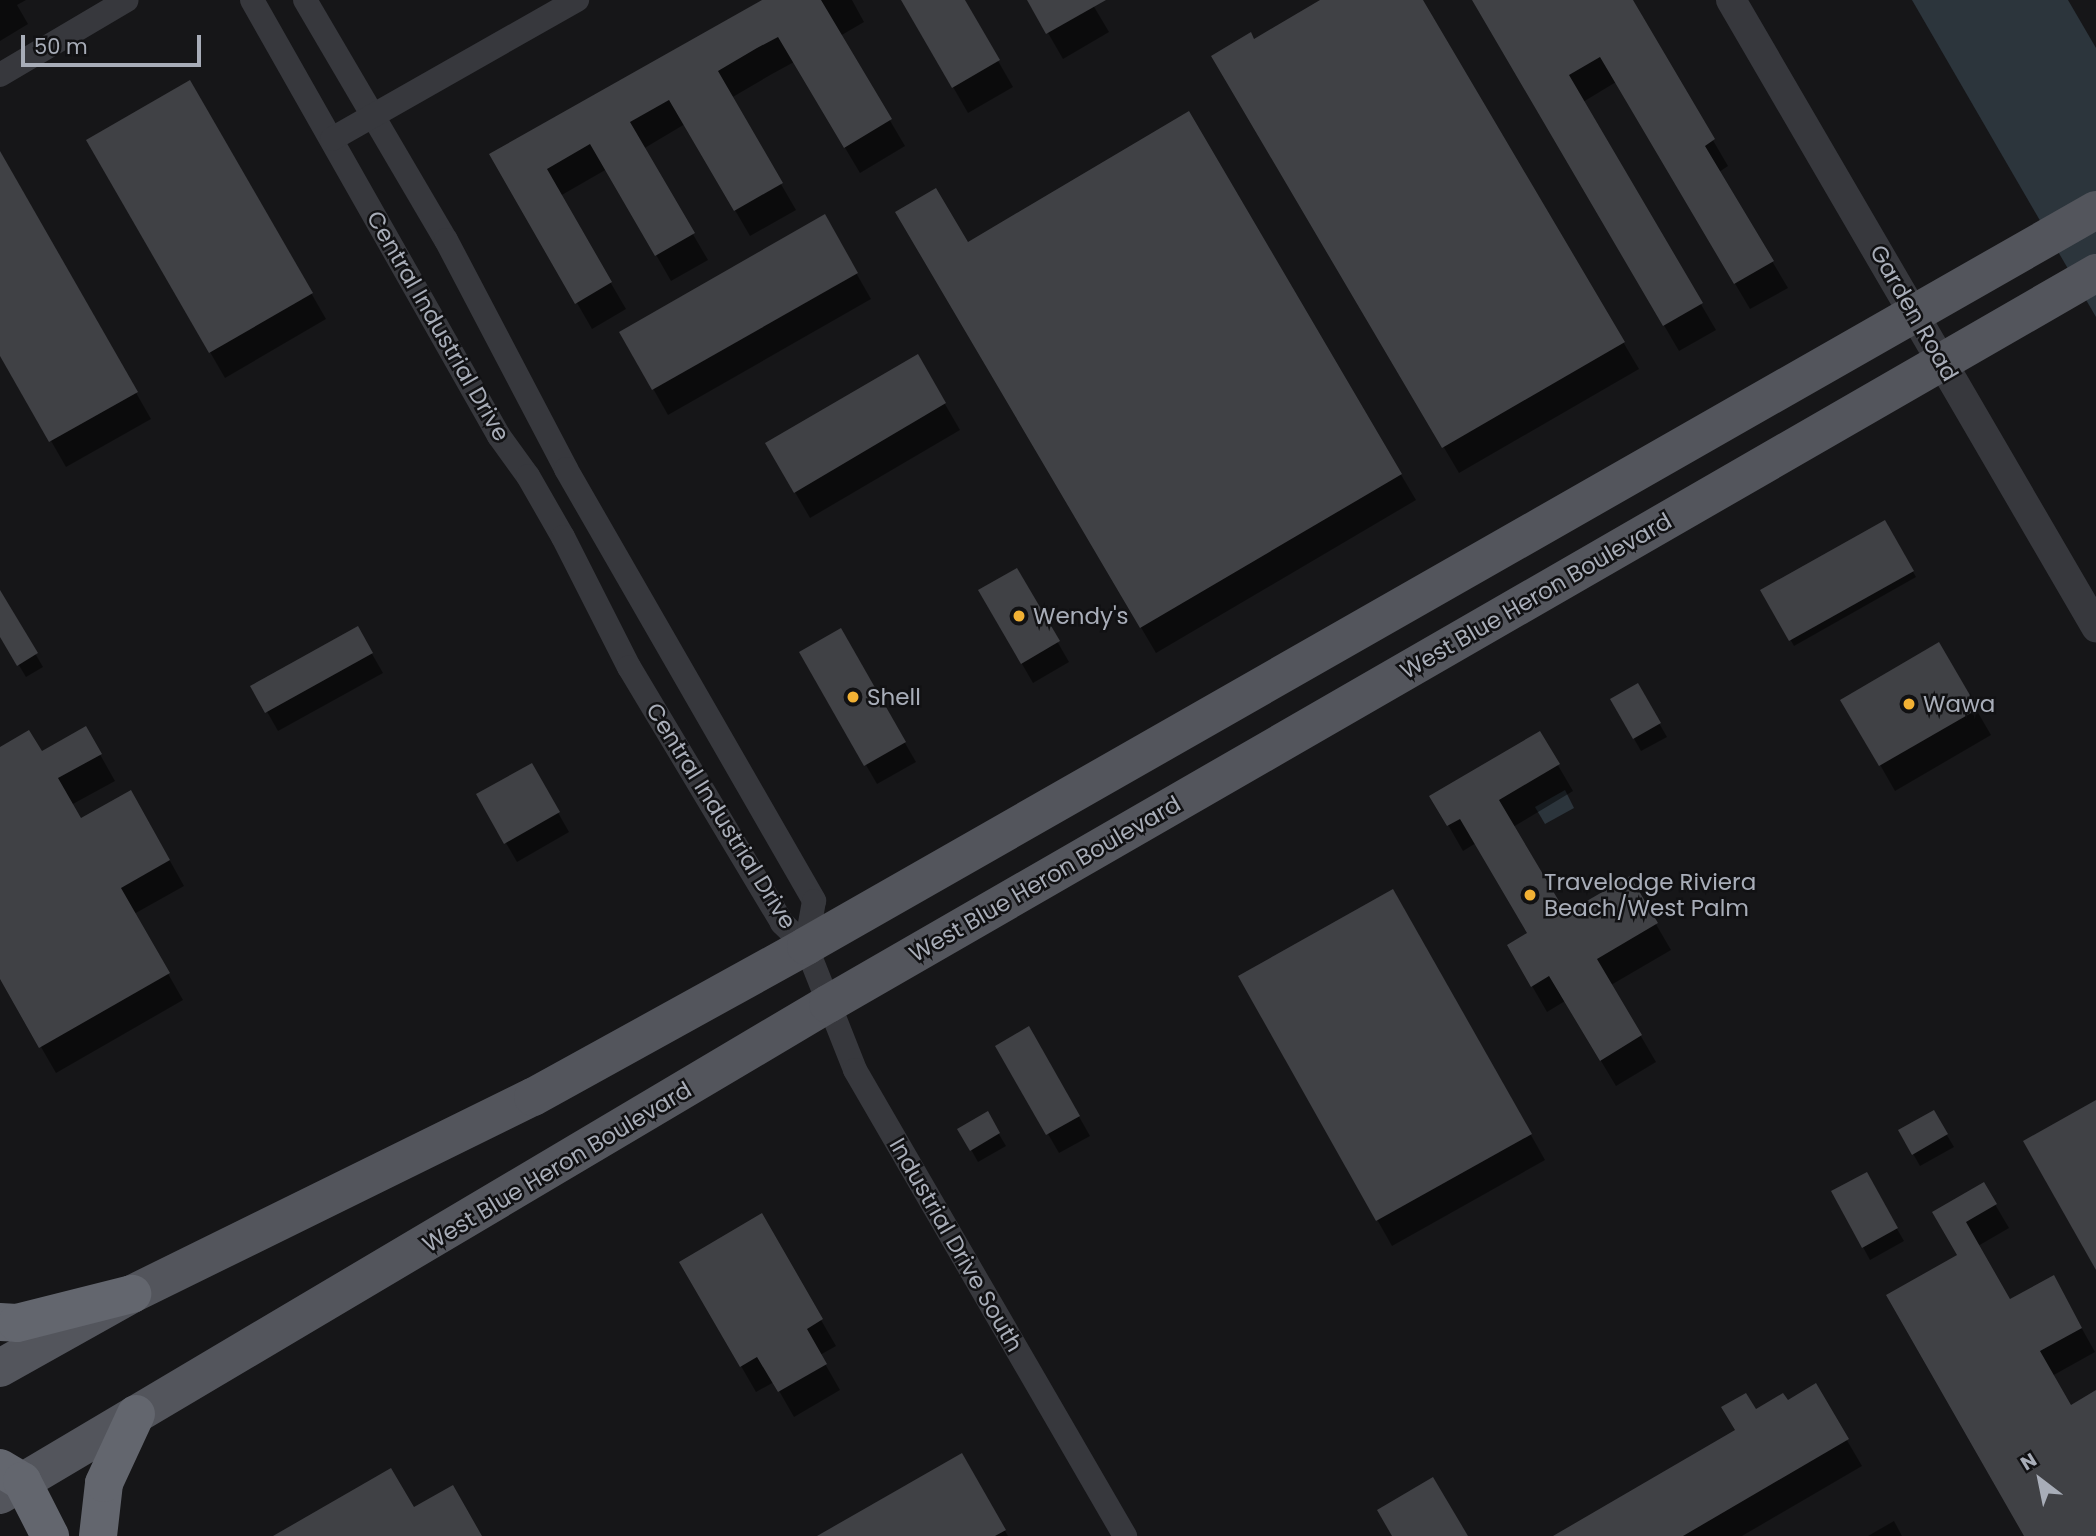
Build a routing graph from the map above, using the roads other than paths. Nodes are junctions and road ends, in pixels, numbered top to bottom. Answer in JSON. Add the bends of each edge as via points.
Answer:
{"nodes":[{"id":1,"x":127,"y":0,"type":"edge"},
{"id":2,"x":252,"y":0,"type":"edge"},
{"id":3,"x":305,"y":0,"type":"edge"},
{"id":4,"x":577,"y":0,"type":"edge"},
{"id":5,"x":1731,"y":0,"type":"edge"},
{"id":6,"x":0,"y":75,"type":"edge"},
{"id":7,"x":373,"y":116,"type":"junction"},
{"id":8,"x":332,"y":139,"type":"junction"},
{"id":9,"x":2096,"y":210,"type":"edge"},
{"id":10,"x":2096,"y":273,"type":"edge"},
{"id":11,"x":1914,"y":313,"type":"junction"},
{"id":12,"x":1941,"y":360,"type":"junction"},
{"id":13,"x":2096,"y":626,"type":"edge"},
{"id":14,"x":806,"y":946,"type":"junction"},
{"id":15,"x":828,"y":1004,"type":"junction"},
{"id":16,"x":132,"y":1294,"type":"junction"},
{"id":17,"x":0,"y":1322,"type":"edge"},
{"id":18,"x":0,"y":1368,"type":"edge"},
{"id":19,"x":136,"y":1414,"type":"junction"},
{"id":20,"x":7,"y":1481,"type":"edge"},
{"id":21,"x":50,"y":1536,"type":"edge"},
{"id":22,"x":98,"y":1536,"type":"edge"},
{"id":23,"x":1125,"y":1536,"type":"edge"}],
"edges":[{"from":1,"to":6,"type":"street"},
{"from":2,"to":8,"type":"street","name":"Central Industrial Drive"},
{"from":3,"to":7,"type":"street","name":"Central Industrial Drive"},
{"from":4,"to":7,"type":"street"},
{"from":5,"to":11,"type":"street","name":"Garden Road"},
{"from":7,"to":8,"type":"street"},
{"from":7,"to":14,"type":"street","name":"Central Industrial Drive","via":[[446,240],[566,469],[814,901]]},
{"from":8,"to":14,"type":"street","name":"Central Industrial Drive","via":[[499,436],[563,537],[629,667],[782,923]]},
{"from":9,"to":11,"type":"main road"},
{"from":10,"to":12,"type":"main road","name":"West Blue Heron Boulevard"},
{"from":11,"to":12,"type":"street","name":"Garden Road"},
{"from":11,"to":14,"type":"main road"},
{"from":12,"to":13,"type":"street","name":"Garden Road"},
{"from":12,"to":15,"type":"main road","name":"West Blue Heron Boulevard"},
{"from":14,"to":15,"type":"street","name":"Industrial Drive South"},
{"from":14,"to":16,"type":"main road","via":[[522,1102]]},
{"from":15,"to":19,"type":"main road","name":"West Blue Heron Boulevard"},
{"from":15,"to":23,"type":"street","name":"Industrial Drive South","via":[[855,1070]]},
{"from":16,"to":17,"type":"highway","via":[[17,1323]]},
{"from":16,"to":18,"type":"main road"},
{"from":19,"to":20,"type":"main road","name":"West Blue Heron Boulevard"},
{"from":19,"to":22,"type":"highway","via":[[104,1483]]},
{"from":20,"to":21,"type":"highway"}]}
